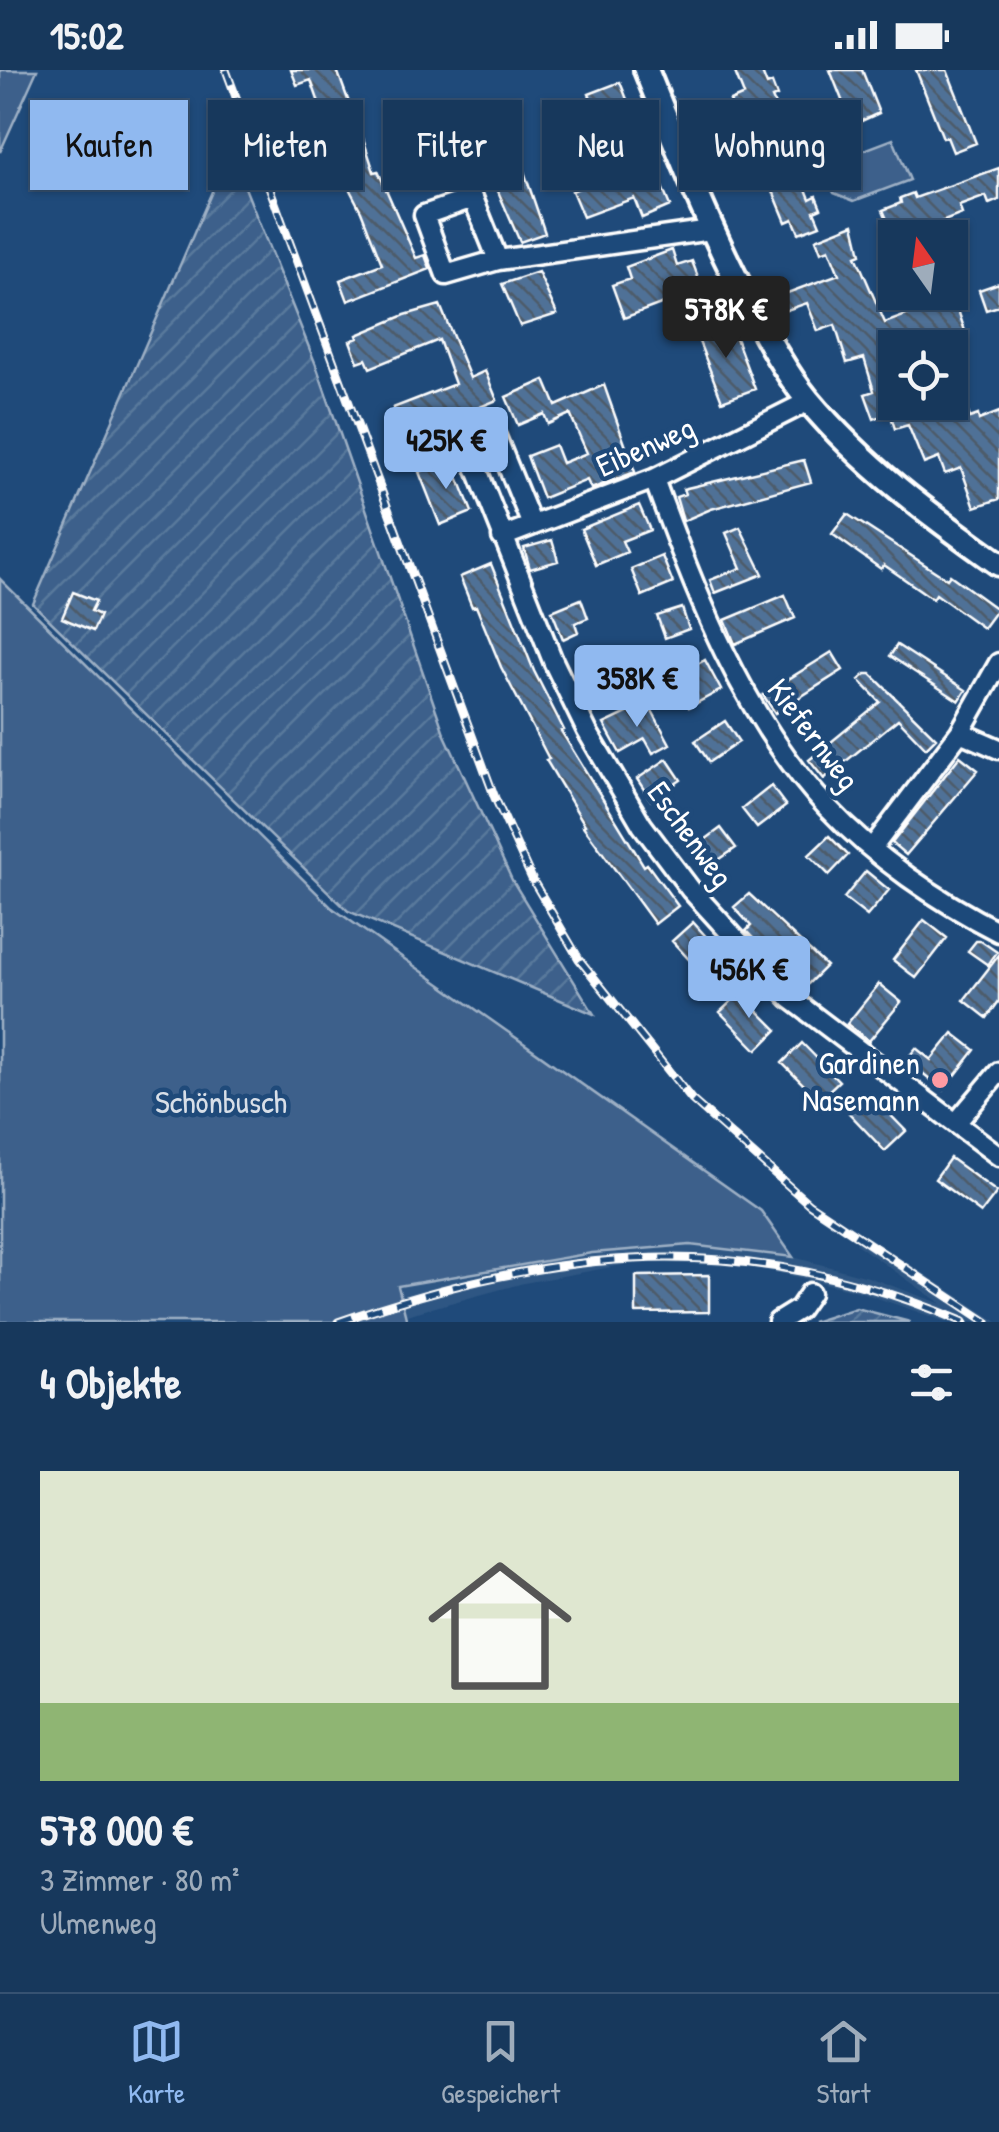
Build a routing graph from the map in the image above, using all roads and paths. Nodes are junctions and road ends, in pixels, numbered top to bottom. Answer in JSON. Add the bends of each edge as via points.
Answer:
{"nodes":[{"id":1,"x":646,"y":70,"type":"edge"},
{"id":2,"x":711,"y":230,"type":"junction"},
{"id":3,"x":498,"y":260,"type":"junction"},
{"id":4,"x":809,"y":401,"type":"junction"},
{"id":5,"x":654,"y":479,"type":"junction"},
{"id":6,"x":532,"y":525,"type":"junction"},
{"id":7,"x":502,"y":537,"type":"junction"},
{"id":8,"x":999,"y":564,"type":"edge"},
{"id":9,"x":999,"y":663,"type":"edge"},
{"id":10,"x":960,"y":732,"type":"junction"},
{"id":11,"x":999,"y":749,"type":"edge"},
{"id":12,"x":872,"y":847,"type":"junction"},
{"id":13,"x":999,"y":932,"type":"edge"},
{"id":14,"x":999,"y":1072,"type":"edge"},
{"id":15,"x":956,"y":1124,"type":"junction"},
{"id":16,"x":999,"y":1156,"type":"edge"},
{"id":17,"x":810,"y":1294,"type":"dead end"},
{"id":18,"x":778,"y":1322,"type":"edge"}],
"edges":[{"from":1,"to":2,"type":"street"},
{"from":2,"to":3,"type":"street"},
{"from":2,"to":4,"type":"street","via":[[778,358]]},
{"from":3,"to":3,"type":"street","via":[[446,275],[424,214],[473,198]]},
{"from":4,"to":5,"type":"street","name":"Eibenweg"},
{"from":4,"to":8,"type":"street","via":[[908,500]]},
{"from":5,"to":6,"type":"street","name":"Eibenweg"},
{"from":5,"to":12,"type":"street","name":"Kiefernweg","via":[[741,685],[827,807]]},
{"from":6,"to":7,"type":"street","name":"Eibenweg"},
{"from":6,"to":7,"type":"street","name":"Eschenweg","via":[[496,436],[468,447]]},
{"from":7,"to":15,"type":"street","name":"Eschenweg","via":[[587,731],[642,826],[690,890],[790,998]]},
{"from":9,"to":10,"type":"street","name":"Kiefernweg"},
{"from":10,"to":11,"type":"street"},
{"from":10,"to":12,"type":"street","name":"Kiefernweg"},
{"from":12,"to":13,"type":"street","name":"Kiefernweg","via":[[952,908]]},
{"from":14,"to":15,"type":"street"},
{"from":15,"to":16,"type":"street","name":"Eschenweg"},
{"from":17,"to":18,"type":"street"}]}
